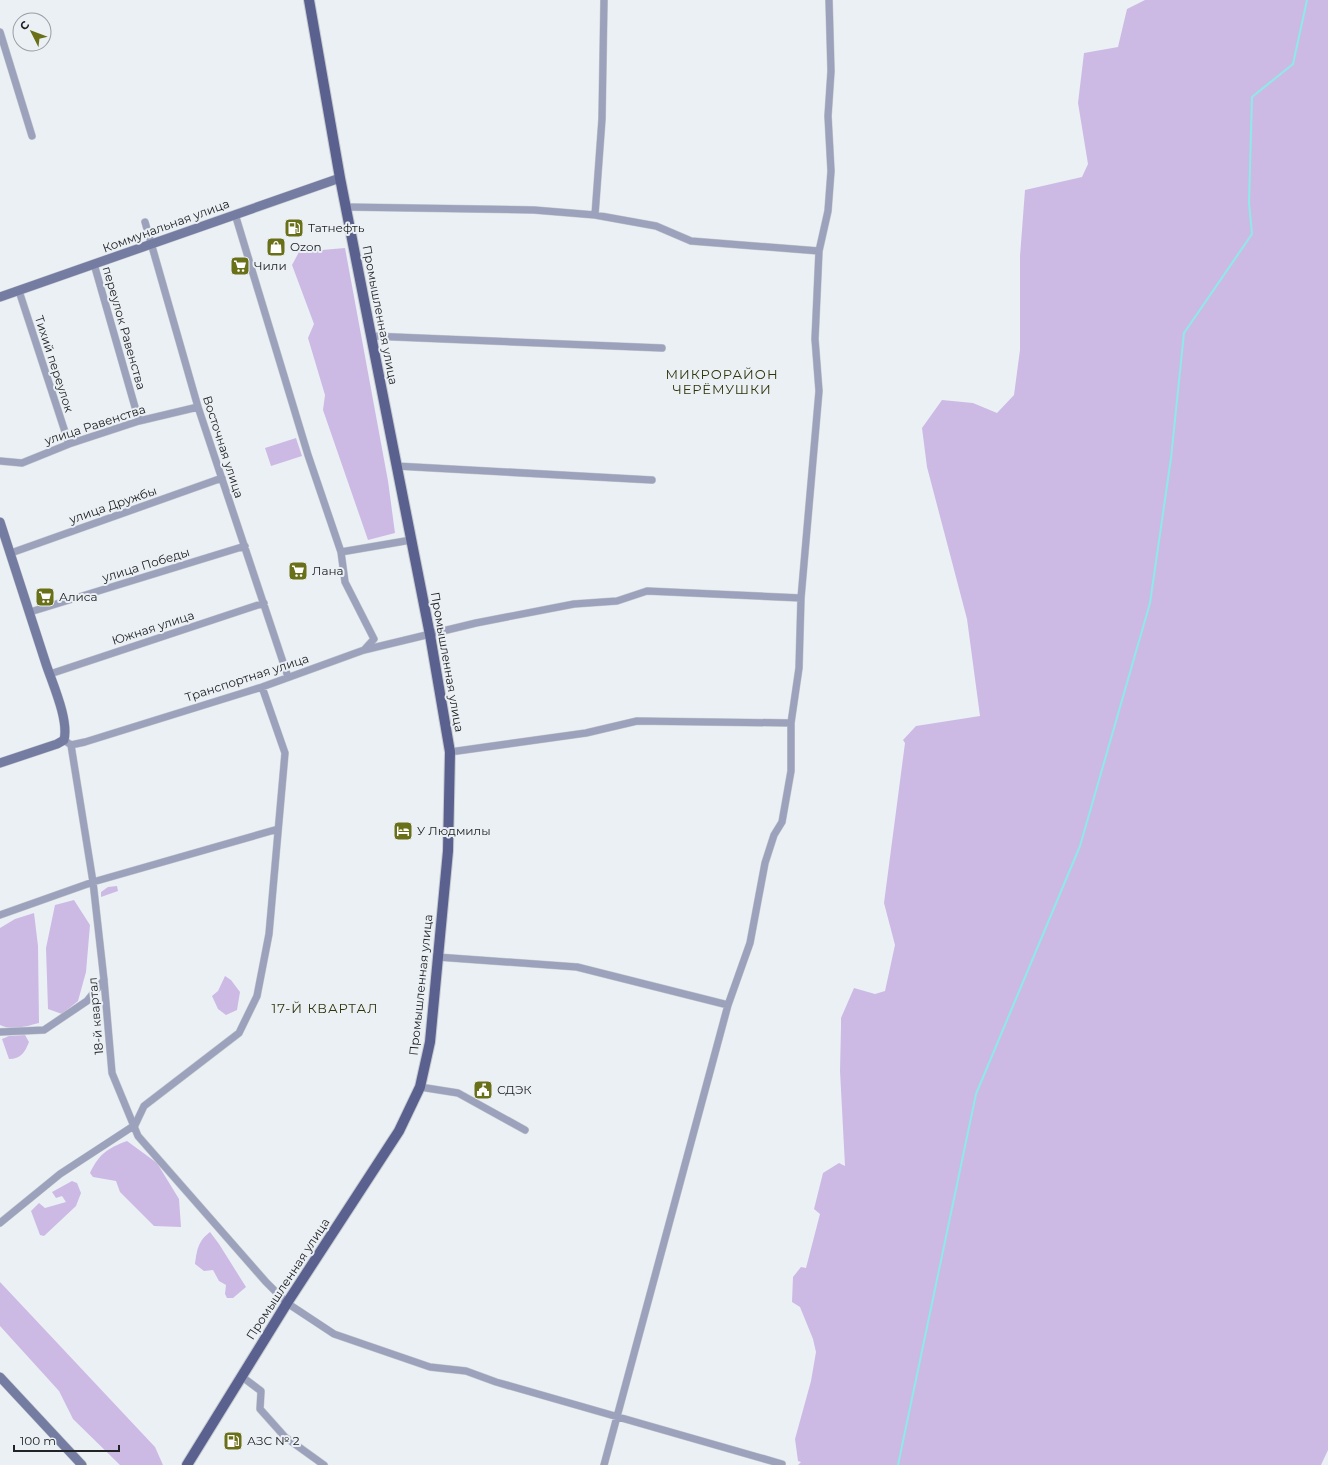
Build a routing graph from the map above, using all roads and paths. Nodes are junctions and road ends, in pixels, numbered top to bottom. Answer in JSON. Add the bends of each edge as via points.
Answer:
{"nodes":[{"id":1,"x":309,"y":0,"type":"edge"},
{"id":2,"x":604,"y":0,"type":"edge"},
{"id":3,"x":829,"y":0,"type":"edge"},
{"id":4,"x":0,"y":32,"type":"edge"},
{"id":5,"x":32,"y":136,"type":"dead end"},
{"id":6,"x":340,"y":178,"type":"junction"},
{"id":7,"x":346,"y":207,"type":"junction"},
{"id":8,"x":235,"y":214,"type":"junction"},
{"id":9,"x":595,"y":215,"type":"junction"},
{"id":10,"x":145,"y":222,"type":"dead end"},
{"id":11,"x":152,"y":245,"type":"junction"},
{"id":12,"x":819,"y":251,"type":"junction"},
{"id":13,"x":94,"y":264,"type":"junction"},
{"id":14,"x":19,"y":291,"type":"junction"},
{"id":15,"x":0,"y":297,"type":"edge"},
{"id":16,"x":371,"y":336,"type":"junction"},
{"id":17,"x":662,"y":348,"type":"dead end"},
{"id":18,"x":198,"y":406,"type":"junction"},
{"id":19,"x":139,"y":421,"type":"junction"},
{"id":20,"x":69,"y":444,"type":"junction"},
{"id":21,"x":0,"y":461,"type":"edge"},
{"id":22,"x":396,"y":466,"type":"junction"},
{"id":23,"x":222,"y":478,"type":"junction"},
{"id":24,"x":652,"y":480,"type":"dead end"},
{"id":25,"x":0,"y":522,"type":"edge"},
{"id":26,"x":411,"y":540,"type":"junction"},
{"id":27,"x":245,"y":546,"type":"junction"},
{"id":28,"x":11,"y":552,"type":"junction"},
{"id":29,"x":341,"y":552,"type":"junction"},
{"id":30,"x":801,"y":598,"type":"junction"},
{"id":31,"x":264,"y":603,"type":"junction"},
{"id":32,"x":30,"y":612,"type":"junction"},
{"id":33,"x":430,"y":635,"type":"junction"},
{"id":34,"x":364,"y":650,"type":"junction"},
{"id":35,"x":50,"y":674,"type":"junction"},
{"id":36,"x":288,"y":677,"type":"junction"},
{"id":37,"x":262,"y":687,"type":"junction"},
{"id":38,"x":791,"y":724,"type":"junction"},
{"id":39,"x":67,"y":742,"type":"junction"},
{"id":40,"x":450,"y":752,"type":"junction"},
{"id":41,"x":0,"y":763,"type":"edge"},
{"id":42,"x":278,"y":829,"type":"junction"},
{"id":43,"x":93,"y":882,"type":"junction"},
{"id":44,"x":0,"y":915,"type":"edge"},
{"id":45,"x":437,"y":957,"type":"junction"},
{"id":46,"x":104,"y":980,"type":"junction"},
{"id":47,"x":728,"y":1005,"type":"junction"},
{"id":48,"x":0,"y":1032,"type":"edge"},
{"id":49,"x":420,"y":1087,"type":"junction"},
{"id":50,"x":135,"y":1125,"type":"junction"},
{"id":51,"x":525,"y":1130,"type":"dead end"},
{"id":52,"x":0,"y":1223,"type":"edge"},
{"id":53,"x":287,"y":1303,"type":"junction"},
{"id":54,"x":241,"y":1376,"type":"junction"},
{"id":55,"x":0,"y":1377,"type":"edge"},
{"id":56,"x":616,"y":1416,"type":"junction"},
{"id":57,"x":782,"y":1464,"type":"dead end"},
{"id":58,"x":82,"y":1465,"type":"edge"},
{"id":59,"x":187,"y":1465,"type":"edge"},
{"id":60,"x":324,"y":1465,"type":"edge"},
{"id":61,"x":604,"y":1465,"type":"edge"}],
"edges":[{"from":1,"to":6,"type":"main road","name":"Промышленная улица"},
{"from":2,"to":9,"type":"street","via":[[602,119]]},
{"from":3,"to":12,"type":"street","via":[[831,71],[828,116],[831,171],[828,212]]},
{"from":4,"to":5,"type":"street"},
{"from":6,"to":7,"type":"main road","name":"Промышленная улица"},
{"from":6,"to":8,"type":"street","name":"Коммунальная улица"},
{"from":7,"to":9,"type":"street","via":[[534,210]]},
{"from":7,"to":16,"type":"main road","name":"Промышленная улица"},
{"from":8,"to":11,"type":"street","name":"Коммунальная улица"},
{"from":8,"to":29,"type":"street","via":[[308,455]]},
{"from":9,"to":12,"type":"street","via":[[656,226],[691,241]]},
{"from":10,"to":11,"type":"street","name":"Восточная улица"},
{"from":11,"to":13,"type":"street","name":"Коммунальная улица"},
{"from":11,"to":18,"type":"street","name":"Восточная улица"},
{"from":12,"to":30,"type":"street","via":[[815,339],[818,391]]},
{"from":13,"to":14,"type":"street","name":"Коммунальная улица"},
{"from":13,"to":19,"type":"street","name":"переулок Равенства"},
{"from":14,"to":15,"type":"street","name":"Коммунальная улица"},
{"from":14,"to":20,"type":"street","name":"Тихий переулок"},
{"from":16,"to":17,"type":"street"},
{"from":16,"to":22,"type":"main road","name":"Промышленная улица"},
{"from":18,"to":19,"type":"street","name":"улица Равенства"},
{"from":18,"to":23,"type":"street","name":"Восточная улица"},
{"from":19,"to":20,"type":"street","name":"улица Равенства"},
{"from":20,"to":21,"type":"street","name":"улица Равенства","via":[[22,463]]},
{"from":22,"to":24,"type":"street"},
{"from":22,"to":26,"type":"main road","name":"Промышленная улица"},
{"from":23,"to":27,"type":"street","name":"Восточная улица"},
{"from":23,"to":28,"type":"street","name":"улица Дружбы"},
{"from":25,"to":28,"type":"street"},
{"from":26,"to":29,"type":"street"},
{"from":26,"to":33,"type":"main road","name":"Промышленная улица"},
{"from":27,"to":31,"type":"street","name":"Восточная улица"},
{"from":27,"to":32,"type":"street","name":"улица Победы"},
{"from":28,"to":32,"type":"street"},
{"from":29,"to":34,"type":"street","via":[[345,582],[374,639]]},
{"from":30,"to":33,"type":"street","name":"Транспортная улица","via":[[647,591],[617,600],[559,607]]},
{"from":30,"to":38,"type":"street","via":[[799,668]]},
{"from":31,"to":35,"type":"street","name":"Южная улица"},
{"from":31,"to":36,"type":"street","name":"Восточная улица"},
{"from":32,"to":35,"type":"street"},
{"from":33,"to":34,"type":"street","name":"Транспортная улица"},
{"from":33,"to":40,"type":"main road","name":"Промышленная улица"},
{"from":34,"to":36,"type":"street","name":"Транспортная улица"},
{"from":35,"to":39,"type":"street"},
{"from":36,"to":37,"type":"street","name":"Транспортная улица"},
{"from":37,"to":39,"type":"street","name":"Транспортная улица","via":[[85,742]]},
{"from":37,"to":42,"type":"street","via":[[285,753]]},
{"from":38,"to":40,"type":"street","via":[[637,721],[586,733]]},
{"from":38,"to":47,"type":"street","via":[[791,771],[782,822],[774,835],[765,863],[750,944]]},
{"from":39,"to":41,"type":"street","name":"Транспортная улица"},
{"from":39,"to":43,"type":"street","name":"18-й квартал"},
{"from":40,"to":45,"type":"main road","name":"Промышленная улица","via":[[448,851]]},
{"from":42,"to":43,"type":"street"},
{"from":42,"to":50,"type":"street","via":[[269,934],[257,996],[239,1033],[144,1106]]},
{"from":43,"to":44,"type":"street"},
{"from":43,"to":46,"type":"street","name":"18-й квартал"},
{"from":45,"to":47,"type":"street","via":[[577,967]]},
{"from":45,"to":49,"type":"main road","name":"Промышленная улица","via":[[430,1042]]},
{"from":46,"to":48,"type":"street","via":[[87,1001],[44,1030]]},
{"from":46,"to":50,"type":"street","name":"18-й квартал","via":[[112,1073]]},
{"from":47,"to":56,"type":"street"},
{"from":49,"to":51,"type":"street","via":[[458,1093]]},
{"from":49,"to":53,"type":"main road","name":"Промышленная улица","via":[[399,1131]]},
{"from":50,"to":52,"type":"street","via":[[60,1174]]},
{"from":50,"to":53,"type":"street","name":"18-й квартал","via":[[138,1136]]},
{"from":53,"to":54,"type":"main road","name":"Промышленная улица"},
{"from":53,"to":56,"type":"street","name":"18-й квартал","via":[[334,1334],[356,1342],[430,1367],[466,1371]]},
{"from":54,"to":59,"type":"main road","name":"Промышленная улица"},
{"from":54,"to":60,"type":"street","via":[[261,1391],[260,1409],[285,1437]]},
{"from":55,"to":58,"type":"street"},
{"from":56,"to":57,"type":"street","name":"18-й квартал"},
{"from":56,"to":61,"type":"street"}]}
